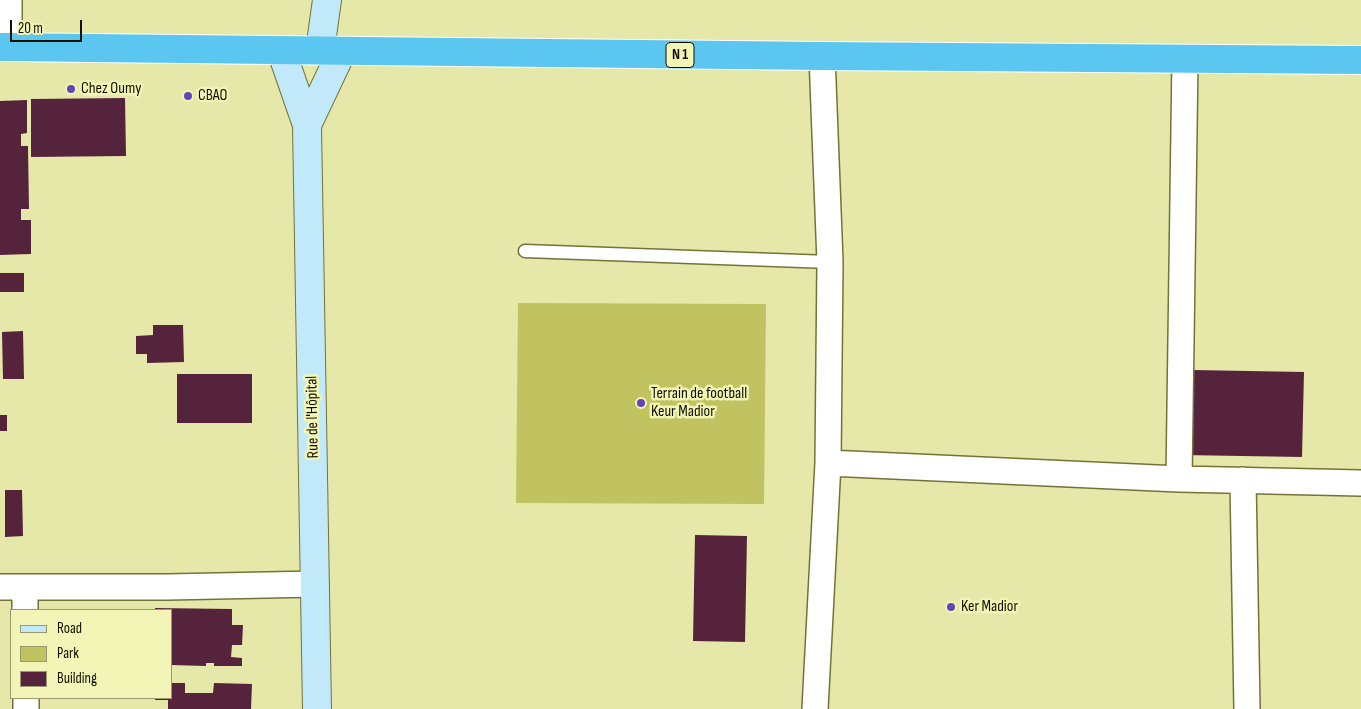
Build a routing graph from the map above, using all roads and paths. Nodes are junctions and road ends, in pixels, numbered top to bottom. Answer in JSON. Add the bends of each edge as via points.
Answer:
{"nodes":[{"id":1,"x":9,"y":0,"type":"edge"},
{"id":2,"x":327,"y":0,"type":"edge"},
{"id":3,"x":5,"y":47,"type":"edge"},
{"id":4,"x":281,"y":50,"type":"junction"},
{"id":5,"x":331,"y":51,"type":"junction"},
{"id":6,"x":822,"y":56,"type":"junction"},
{"id":7,"x":1185,"y":59,"type":"junction"},
{"id":8,"x":1361,"y":60,"type":"edge"},
{"id":9,"x":307,"y":125,"type":"junction"},
{"id":10,"x":525,"y":251,"type":"dead end"},
{"id":11,"x":830,"y":262,"type":"junction"},
{"id":12,"x":828,"y":463,"type":"junction"},
{"id":13,"x":1179,"y":479,"type":"junction"},
{"id":14,"x":1243,"y":480,"type":"junction"},
{"id":15,"x":1361,"y":483,"type":"edge"},
{"id":16,"x":316,"y":584,"type":"junction"},
{"id":17,"x":0,"y":586,"type":"edge"},
{"id":18,"x":25,"y":598,"type":"edge"},
{"id":19,"x":317,"y":709,"type":"edge"},
{"id":20,"x":815,"y":709,"type":"edge"},
{"id":21,"x":1247,"y":709,"type":"edge"}],
"edges":[{"from":1,"to":3,"type":"street"},
{"from":2,"to":5,"type":"main road"},
{"from":3,"to":4,"type":"highway","number":"N 1"},
{"from":4,"to":5,"type":"highway","number":"N 1"},
{"from":4,"to":9,"type":"main road"},
{"from":5,"to":6,"type":"highway","number":"N 1"},
{"from":5,"to":9,"type":"main road"},
{"from":6,"to":7,"type":"highway","number":"N 1"},
{"from":6,"to":11,"type":"street"},
{"from":7,"to":8,"type":"highway","number":"N 1"},
{"from":7,"to":13,"type":"street"},
{"from":9,"to":16,"type":"main road","name":"Rue de l'Hôpital"},
{"from":10,"to":11,"type":"lane"},
{"from":11,"to":12,"type":"street"},
{"from":12,"to":13,"type":"street"},
{"from":12,"to":20,"type":"street"},
{"from":13,"to":14,"type":"street"},
{"from":14,"to":15,"type":"street"},
{"from":14,"to":21,"type":"street"},
{"from":16,"to":18,"type":"street","via":[[158,587]]},
{"from":16,"to":19,"type":"main road","name":"Rue de l'Hôpital"},
{"from":17,"to":18,"type":"street"}]}
